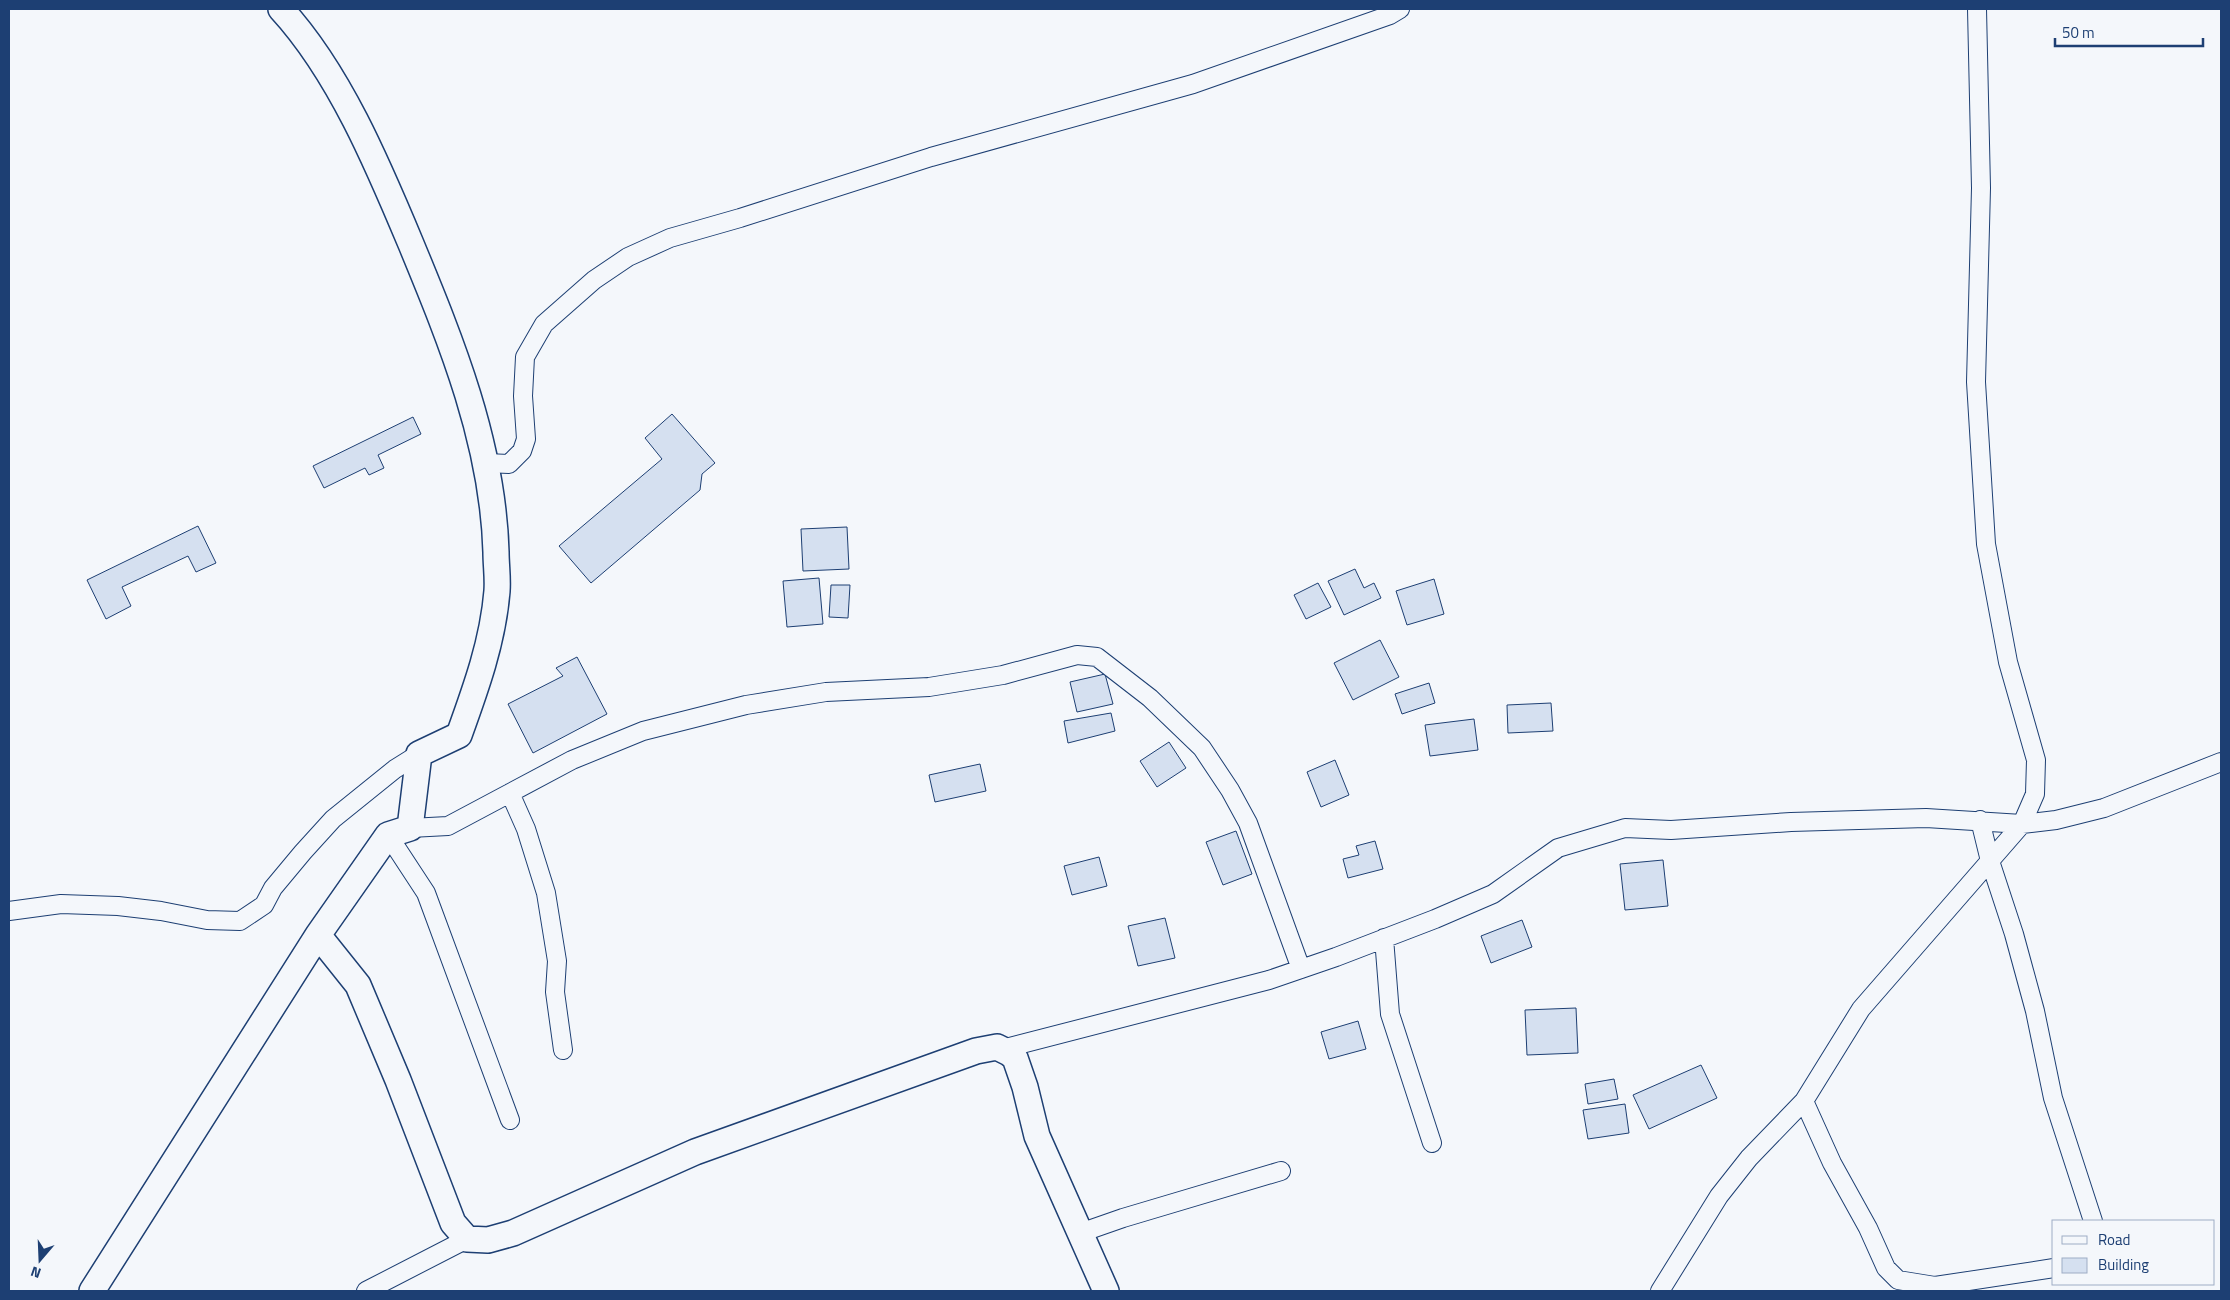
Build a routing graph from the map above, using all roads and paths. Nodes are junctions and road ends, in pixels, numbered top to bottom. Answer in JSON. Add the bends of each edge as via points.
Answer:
{"nodes":[{"id":1,"x":281,"y":9,"type":"edge"},
{"id":2,"x":1400,"y":9,"type":"edge"},
{"id":3,"x":1977,"y":9,"type":"edge"},
{"id":4,"x":486,"y":463,"type":"junction"},
{"id":5,"x":419,"y":754,"type":"junction"},
{"id":6,"x":2221,"y":762,"type":"edge"},
{"id":7,"x":510,"y":793,"type":"junction"},
{"id":8,"x":1980,"y":820,"type":"junction"},
{"id":9,"x":2022,"y":824,"type":"junction"},
{"id":10,"x":399,"y":832,"type":"junction"},
{"id":11,"x":1990,"y":862,"type":"junction"},
{"id":12,"x":9,"y":911,"type":"edge"},
{"id":13,"x":318,"y":935,"type":"junction"},
{"id":14,"x":1384,"y":938,"type":"junction"},
{"id":15,"x":1301,"y":969,"type":"junction"},
{"id":16,"x":1002,"y":1049,"type":"junction"},
{"id":17,"x":563,"y":1050,"type":"dead end"},
{"id":18,"x":1804,"y":1101,"type":"junction"},
{"id":19,"x":510,"y":1120,"type":"dead end"},
{"id":20,"x":1432,"y":1143,"type":"dead end"},
{"id":21,"x":1280,"y":1171,"type":"dead end"},
{"id":22,"x":2093,"y":1220,"type":"edge"},
{"id":23,"x":1080,"y":1233,"type":"junction"},
{"id":24,"x":468,"y":1240,"type":"junction"},
{"id":25,"x":2052,"y":1268,"type":"edge"},
{"id":26,"x":92,"y":1291,"type":"edge"},
{"id":27,"x":366,"y":1291,"type":"edge"},
{"id":28,"x":1106,"y":1291,"type":"edge"},
{"id":29,"x":1660,"y":1291,"type":"edge"}],
"edges":[{"from":1,"to":4,"type":"main road","via":[[326,71],[374,155],[461,372]]},
{"from":2,"to":4,"type":"street","via":[[1328,38],[1193,84],[921,160],[670,238],[628,258],[594,280],[544,324],[525,357],[526,439],[522,450],[509,464]]},
{"from":3,"to":9,"type":"street","via":[[1981,188],[1976,382],[1986,544],[2008,662],[2036,760],[2035,794]]},
{"from":4,"to":5,"type":"main road","via":[[496,534],[497,590],[489,642],[459,735]]},
{"from":5,"to":10,"type":"main road"},
{"from":5,"to":12,"type":"street","via":[[395,769],[333,820],[273,888],[264,906],[240,921],[207,920],[118,906],[61,904]]},
{"from":6,"to":9,"type":"street","via":[[2104,808],[2056,820]]},
{"from":7,"to":10,"type":"street","via":[[448,826]]},
{"from":7,"to":15,"type":"street","via":[[572,760],[644,731],[746,705],[826,692],[929,687],[1003,675],[1077,655],[1098,656],[1150,698],[1202,748],[1230,790],[1248,823]]},
{"from":7,"to":17,"type":"street","via":[[526,829],[546,893],[556,961],[555,992]]},
{"from":8,"to":9,"type":"street"},
{"from":8,"to":11,"type":"street"},
{"from":8,"to":14,"type":"street","via":[[1926,818],[1671,830],[1625,828],[1558,848],[1493,894]]},
{"from":9,"to":11,"type":"street"},
{"from":10,"to":13,"type":"main road"},
{"from":10,"to":19,"type":"street","via":[[426,893]]},
{"from":11,"to":18,"type":"street","via":[[1861,1009]]},
{"from":11,"to":22,"type":"street","via":[[2035,1011],[2053,1098]]},
{"from":13,"to":24,"type":"main road","via":[[358,985],[453,1223]]},
{"from":13,"to":26,"type":"main road"},
{"from":14,"to":15,"type":"street"},
{"from":14,"to":20,"type":"street","via":[[1390,1014]]},
{"from":15,"to":16,"type":"street"},
{"from":16,"to":23,"type":"main road","via":[[1015,1058],[1038,1136]]},
{"from":16,"to":24,"type":"main road","via":[[976,1051],[695,1152],[513,1233],[488,1240]]},
{"from":18,"to":25,"type":"street","via":[[1886,1268],[1898,1280],[1935,1286]]},
{"from":18,"to":29,"type":"street","via":[[1749,1158],[1719,1196]]},
{"from":21,"to":23,"type":"street"},
{"from":23,"to":28,"type":"main road"},
{"from":24,"to":27,"type":"street"}]}
